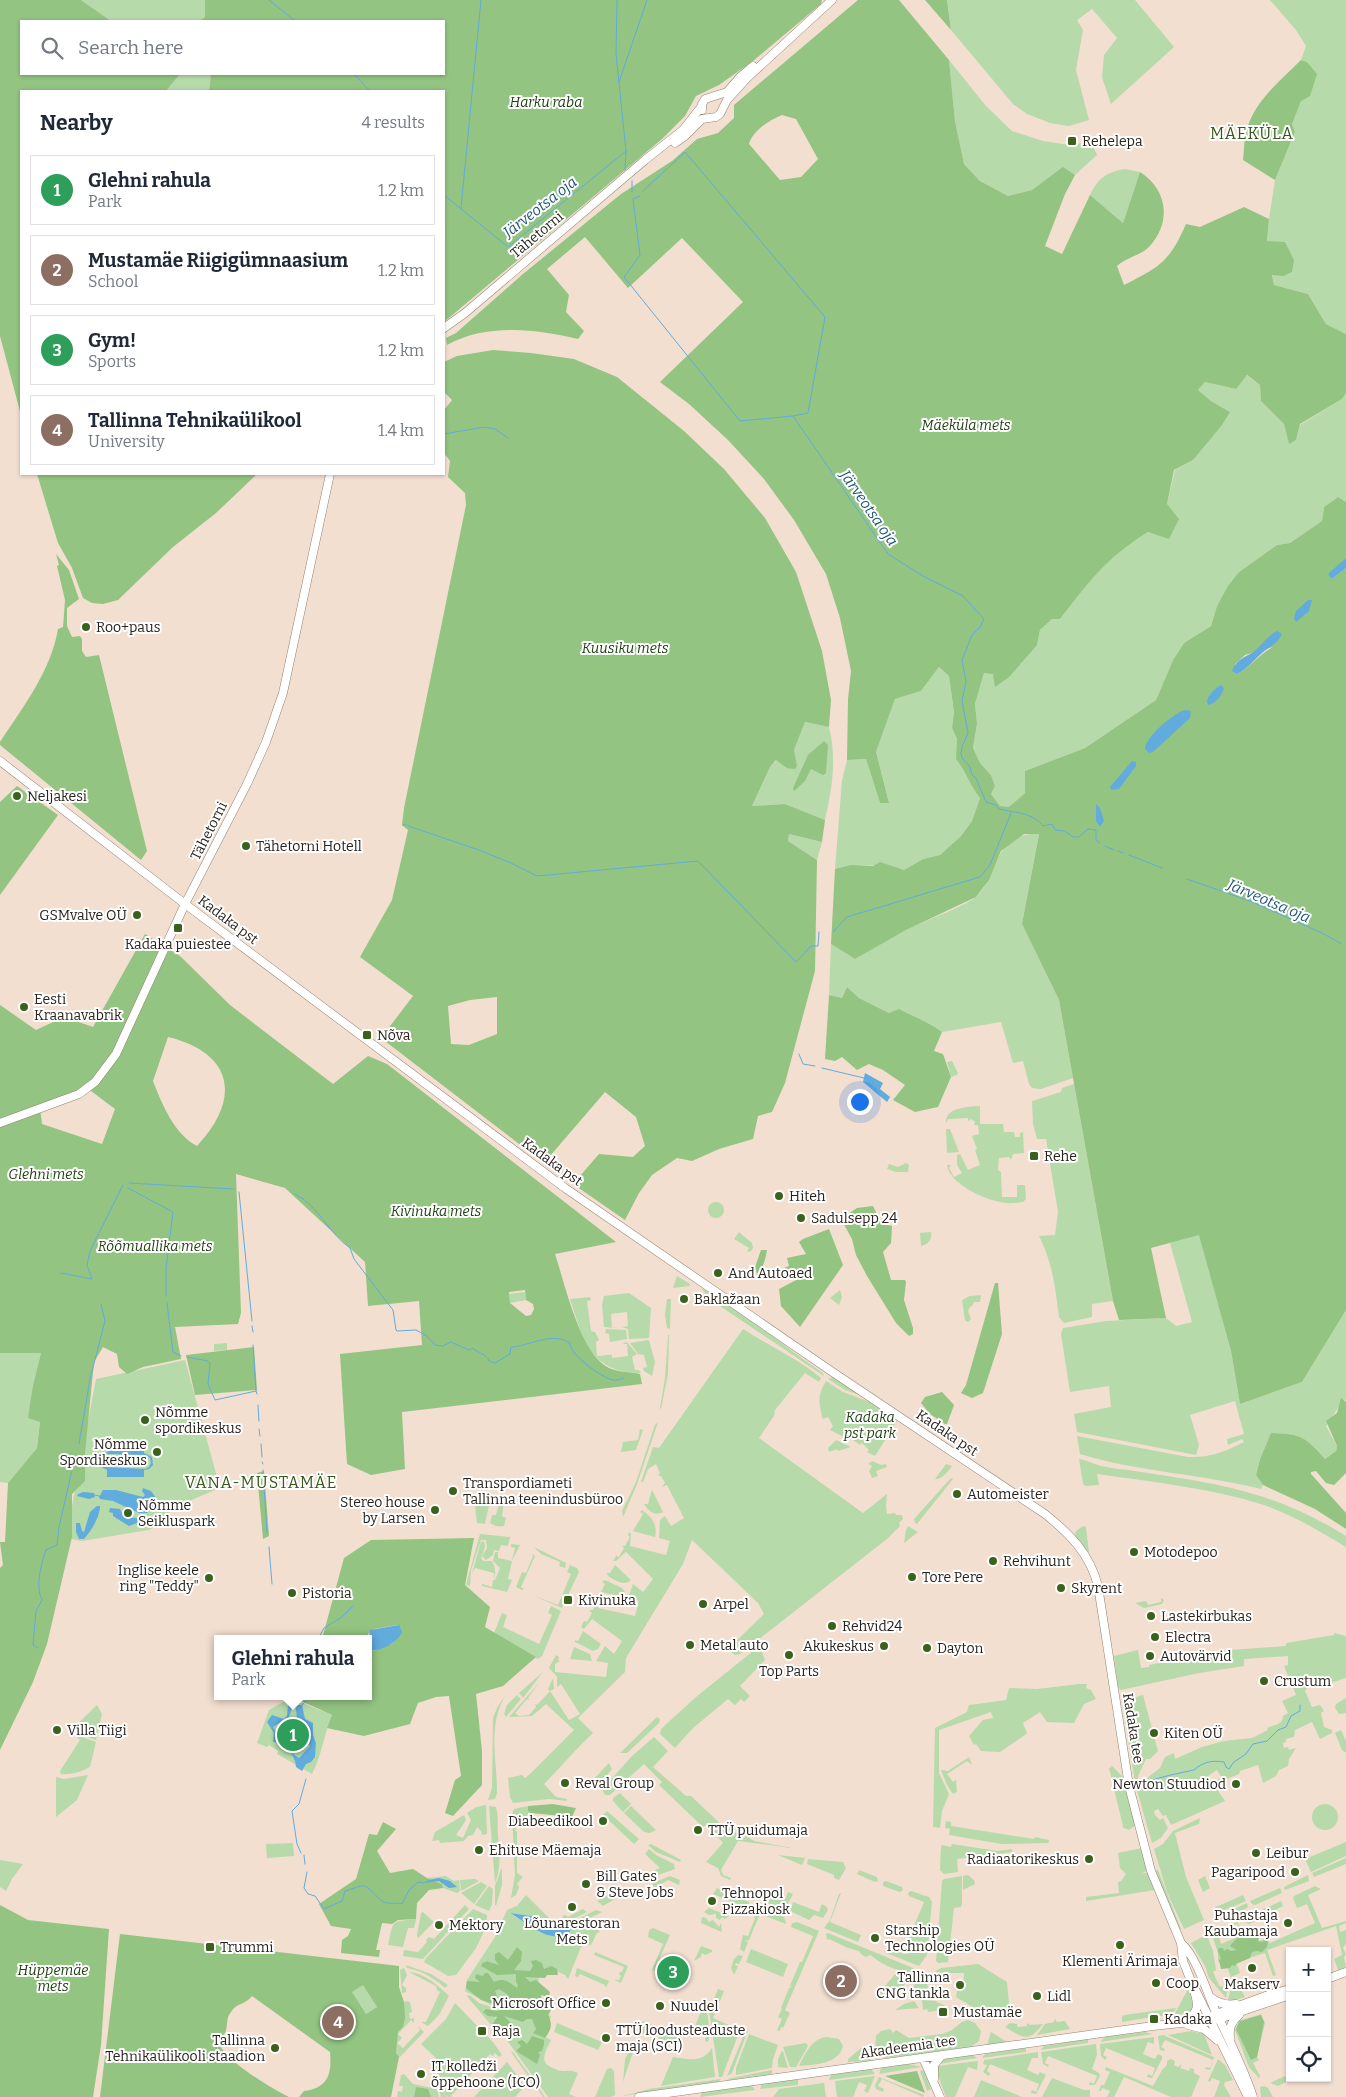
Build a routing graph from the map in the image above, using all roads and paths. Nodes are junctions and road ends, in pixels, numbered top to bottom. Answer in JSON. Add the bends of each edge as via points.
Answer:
{"nodes":[{"id":1,"x":832,"y":0,"type":"edge"},
{"id":2,"x":767,"y":58,"type":"junction"},
{"id":3,"x":716,"y":96,"type":"junction"},
{"id":4,"x":702,"y":107,"type":"junction"},
{"id":5,"x":724,"y":108,"type":"junction"},
{"id":6,"x":709,"y":117,"type":"junction"},
{"id":7,"x":645,"y":160,"type":"junction"},
{"id":8,"x":445,"y":327,"type":"edge"},
{"id":9,"x":330,"y":475,"type":"edge"},
{"id":10,"x":0,"y":761,"type":"edge"},
{"id":11,"x":185,"y":904,"type":"junction"},
{"id":12,"x":0,"y":1123,"type":"edge"},
{"id":13,"x":1094,"y":1570,"type":"joint"},
{"id":14,"x":1180,"y":1943,"type":"junction"},
{"id":15,"x":1183,"y":1961,"type":"junction"},
{"id":16,"x":1194,"y":1963,"type":"junction"},
{"id":17,"x":1346,"y":1972,"type":"edge"},
{"id":18,"x":1331,"y":1978,"type":"edge"},
{"id":19,"x":1192,"y":1981,"type":"junction"},
{"id":20,"x":1286,"y":1991,"type":"edge"},
{"id":21,"x":1209,"y":1996,"type":"junction"},
{"id":22,"x":1286,"y":1996,"type":"edge"},
{"id":23,"x":1246,"y":2004,"type":"junction"},
{"id":24,"x":1242,"y":2012,"type":"junction"},
{"id":25,"x":1214,"y":2017,"type":"junction"},
{"id":26,"x":1181,"y":2024,"type":"junction"},
{"id":27,"x":1230,"y":2043,"type":"junction"},
{"id":28,"x":1222,"y":2045,"type":"junction"},
{"id":29,"x":942,"y":2055,"type":"junction"},
{"id":30,"x":923,"y":2058,"type":"junction"},
{"id":31,"x":934,"y":2081,"type":"junction"},
{"id":32,"x":639,"y":2097,"type":"edge"},
{"id":33,"x":940,"y":2097,"type":"edge"},
{"id":34,"x":1248,"y":2097,"type":"edge"},
{"id":35,"x":1254,"y":2097,"type":"edge"}],
"edges":[{"from":1,"to":2,"type":"main road"},
{"from":2,"to":3,"type":"main road","via":[[744,73],[727,92]]},
{"from":2,"to":5,"type":"main road","via":[[731,94]]},
{"from":3,"to":4,"type":"main road","via":[[705,98]]},
{"from":3,"to":5,"type":"main road","via":[[722,100]]},
{"from":4,"to":6,"type":"main road"},
{"from":4,"to":7,"type":"main road","name":"Tähetorni","via":[[682,130]]},
{"from":5,"to":6,"type":"main road","via":[[718,116]]},
{"from":6,"to":7,"type":"main road","name":"Tähetorni","via":[[700,120],[678,141]]},
{"from":7,"to":8,"type":"main road","name":"Tähetorni"},
{"from":9,"to":11,"type":"main road","name":"Tähetorni","via":[[275,719],[247,784]]},
{"from":10,"to":11,"type":"main road","name":"Kadaka pst"},
{"from":11,"to":12,"type":"main road","name":"Tähetorni","via":[[126,1034],[101,1076],[78,1094]]},
{"from":11,"to":13,"type":"main road","name":"Kadaka pst","via":[[565,1188],[1045,1514],[1068,1533]]},
{"from":13,"to":14,"type":"main road","name":"Kadaka tee","via":[[1129,1786],[1151,1871]]},
{"from":14,"to":15,"type":"main road","name":"Kadaka tee"},
{"from":14,"to":16,"type":"main road","name":"Kadaka tee"},
{"from":15,"to":16,"type":"main road"},
{"from":15,"to":19,"type":"main road","name":"Kadaka tee"},
{"from":16,"to":21,"type":"main road","name":"Kadaka tee"},
{"from":17,"to":18,"type":"main road"},
{"from":19,"to":25,"type":"main road","name":"Kadaka tee"},
{"from":19,"to":26,"type":"main road","via":[[1198,2006],[1195,2014]]},
{"from":20,"to":23,"type":"main road","name":"Akadeemia tee"},
{"from":21,"to":23,"type":"main road","via":[[1228,2006]]},
{"from":21,"to":25,"type":"main road","name":"Kadaka tee"},
{"from":22,"to":24,"type":"main road","name":"Akadeemia tee"},
{"from":23,"to":25,"type":"main road","name":"Akadeemia tee"},
{"from":24,"to":25,"type":"main road","name":"Akadeemia tee"},
{"from":24,"to":27,"type":"main road","via":[[1232,2022]]},
{"from":25,"to":26,"type":"main road","name":"Akadeemia tee"},
{"from":25,"to":27,"type":"main road","name":"Kadaka tee"},
{"from":25,"to":28,"type":"main road","name":"Kadaka tee"},
{"from":26,"to":28,"type":"main road","via":[[1204,2029]]},
{"from":26,"to":29,"type":"main road","name":"Akadeemia tee"},
{"from":27,"to":35,"type":"main road","name":"Kadaka tee"},
{"from":28,"to":34,"type":"main road","name":"Kadaka tee"},
{"from":29,"to":30,"type":"main road","name":"Akadeemia tee"},
{"from":29,"to":31,"type":"main road","via":[[934,2065]]},
{"from":30,"to":31,"type":"main road"},
{"from":30,"to":32,"type":"main road","name":"Akadeemia tee"},
{"from":31,"to":33,"type":"main road"}]}
